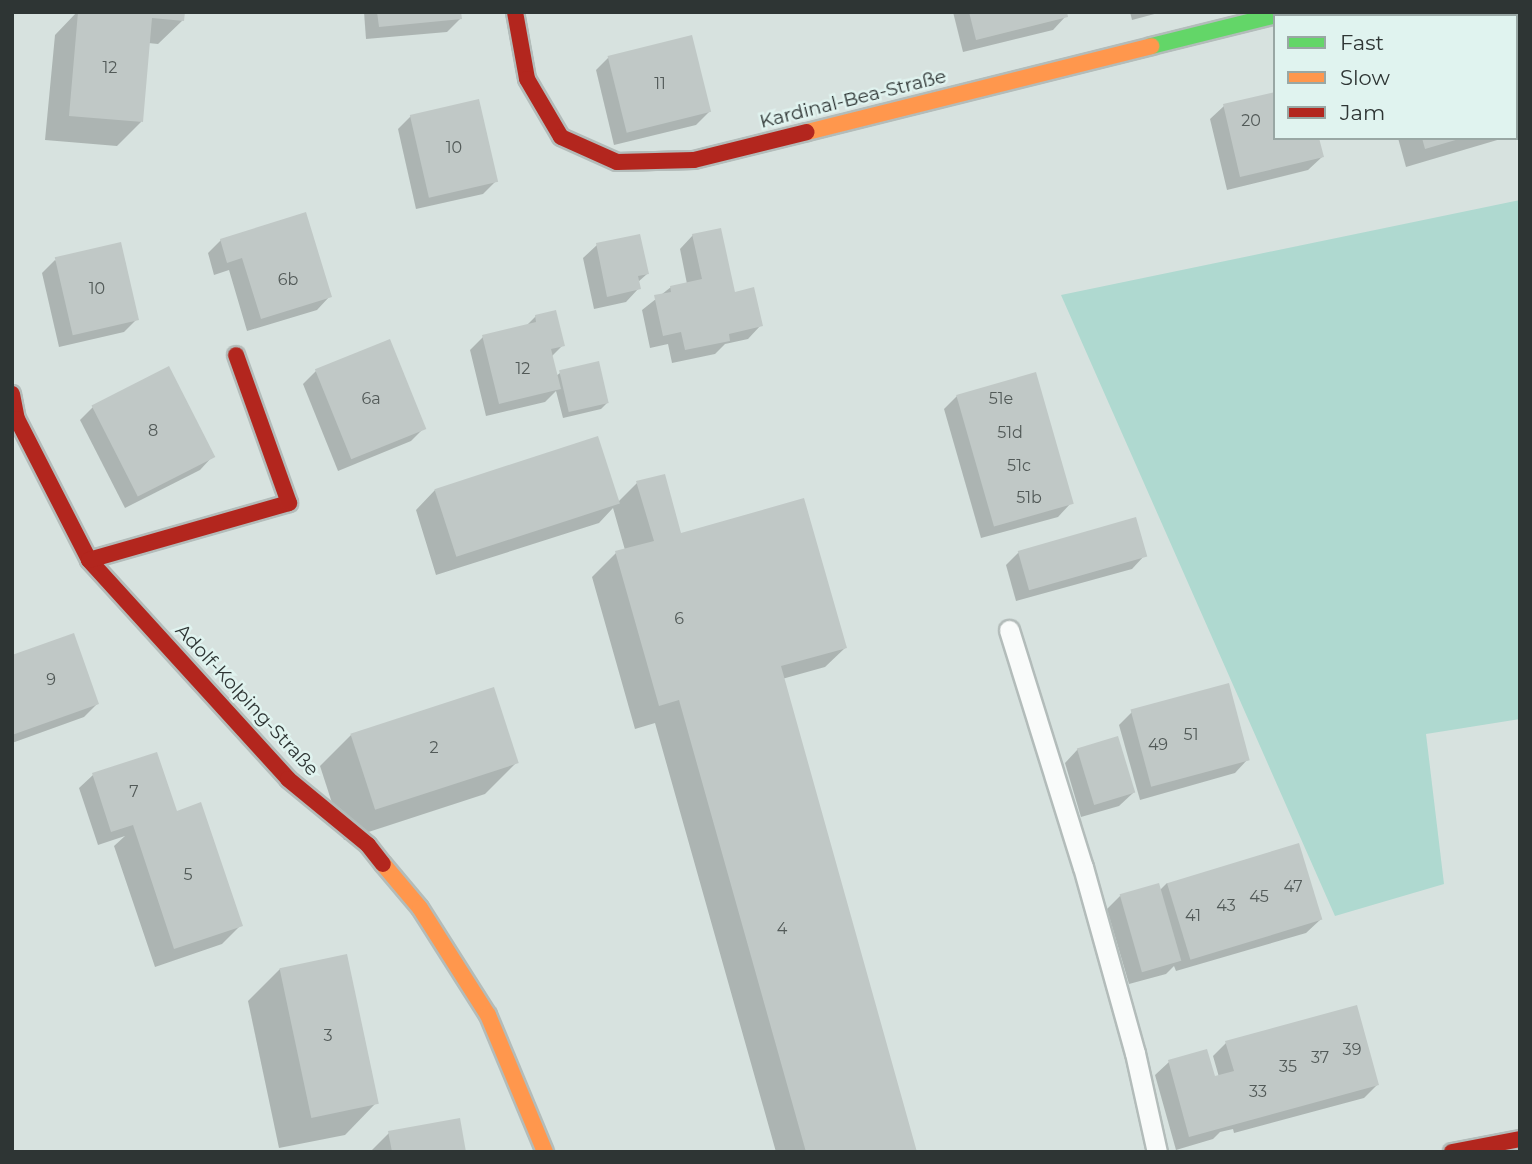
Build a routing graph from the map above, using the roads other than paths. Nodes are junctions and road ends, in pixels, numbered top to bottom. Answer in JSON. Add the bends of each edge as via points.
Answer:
{"nodes":[{"id":1,"x":515,"y":12,"type":"edge"},
{"id":2,"x":1273,"y":16,"type":"edge"},
{"id":3,"x":236,"y":355,"type":"dead end"},
{"id":4,"x":12,"y":394,"type":"edge"},
{"id":5,"x":89,"y":560,"type":"junction"},
{"id":6,"x":1009,"y":629,"type":"dead end"},
{"id":7,"x":1520,"y":1139,"type":"edge"},
{"id":8,"x":545,"y":1152,"type":"edge"},
{"id":9,"x":1157,"y":1152,"type":"edge"},
{"id":10,"x":1452,"y":1152,"type":"edge"}],
"edges":[{"from":1,"to":2,"type":"street","name":"Kardinal-Bea-Straße","via":[[527,79],[562,137],[617,162],[694,160]]},
{"from":3,"to":5,"type":"street","via":[[289,503]]},
{"from":4,"to":5,"type":"street","name":"Adolf-Kolping-Straße","via":[[17,419]]},
{"from":5,"to":8,"type":"street","name":"Adolf-Kolping-Straße","via":[[288,779],[368,845],[420,908],[488,1015]]},
{"from":6,"to":9,"type":"lane","via":[[1087,880]]},
{"from":7,"to":10,"type":"street"}]}
